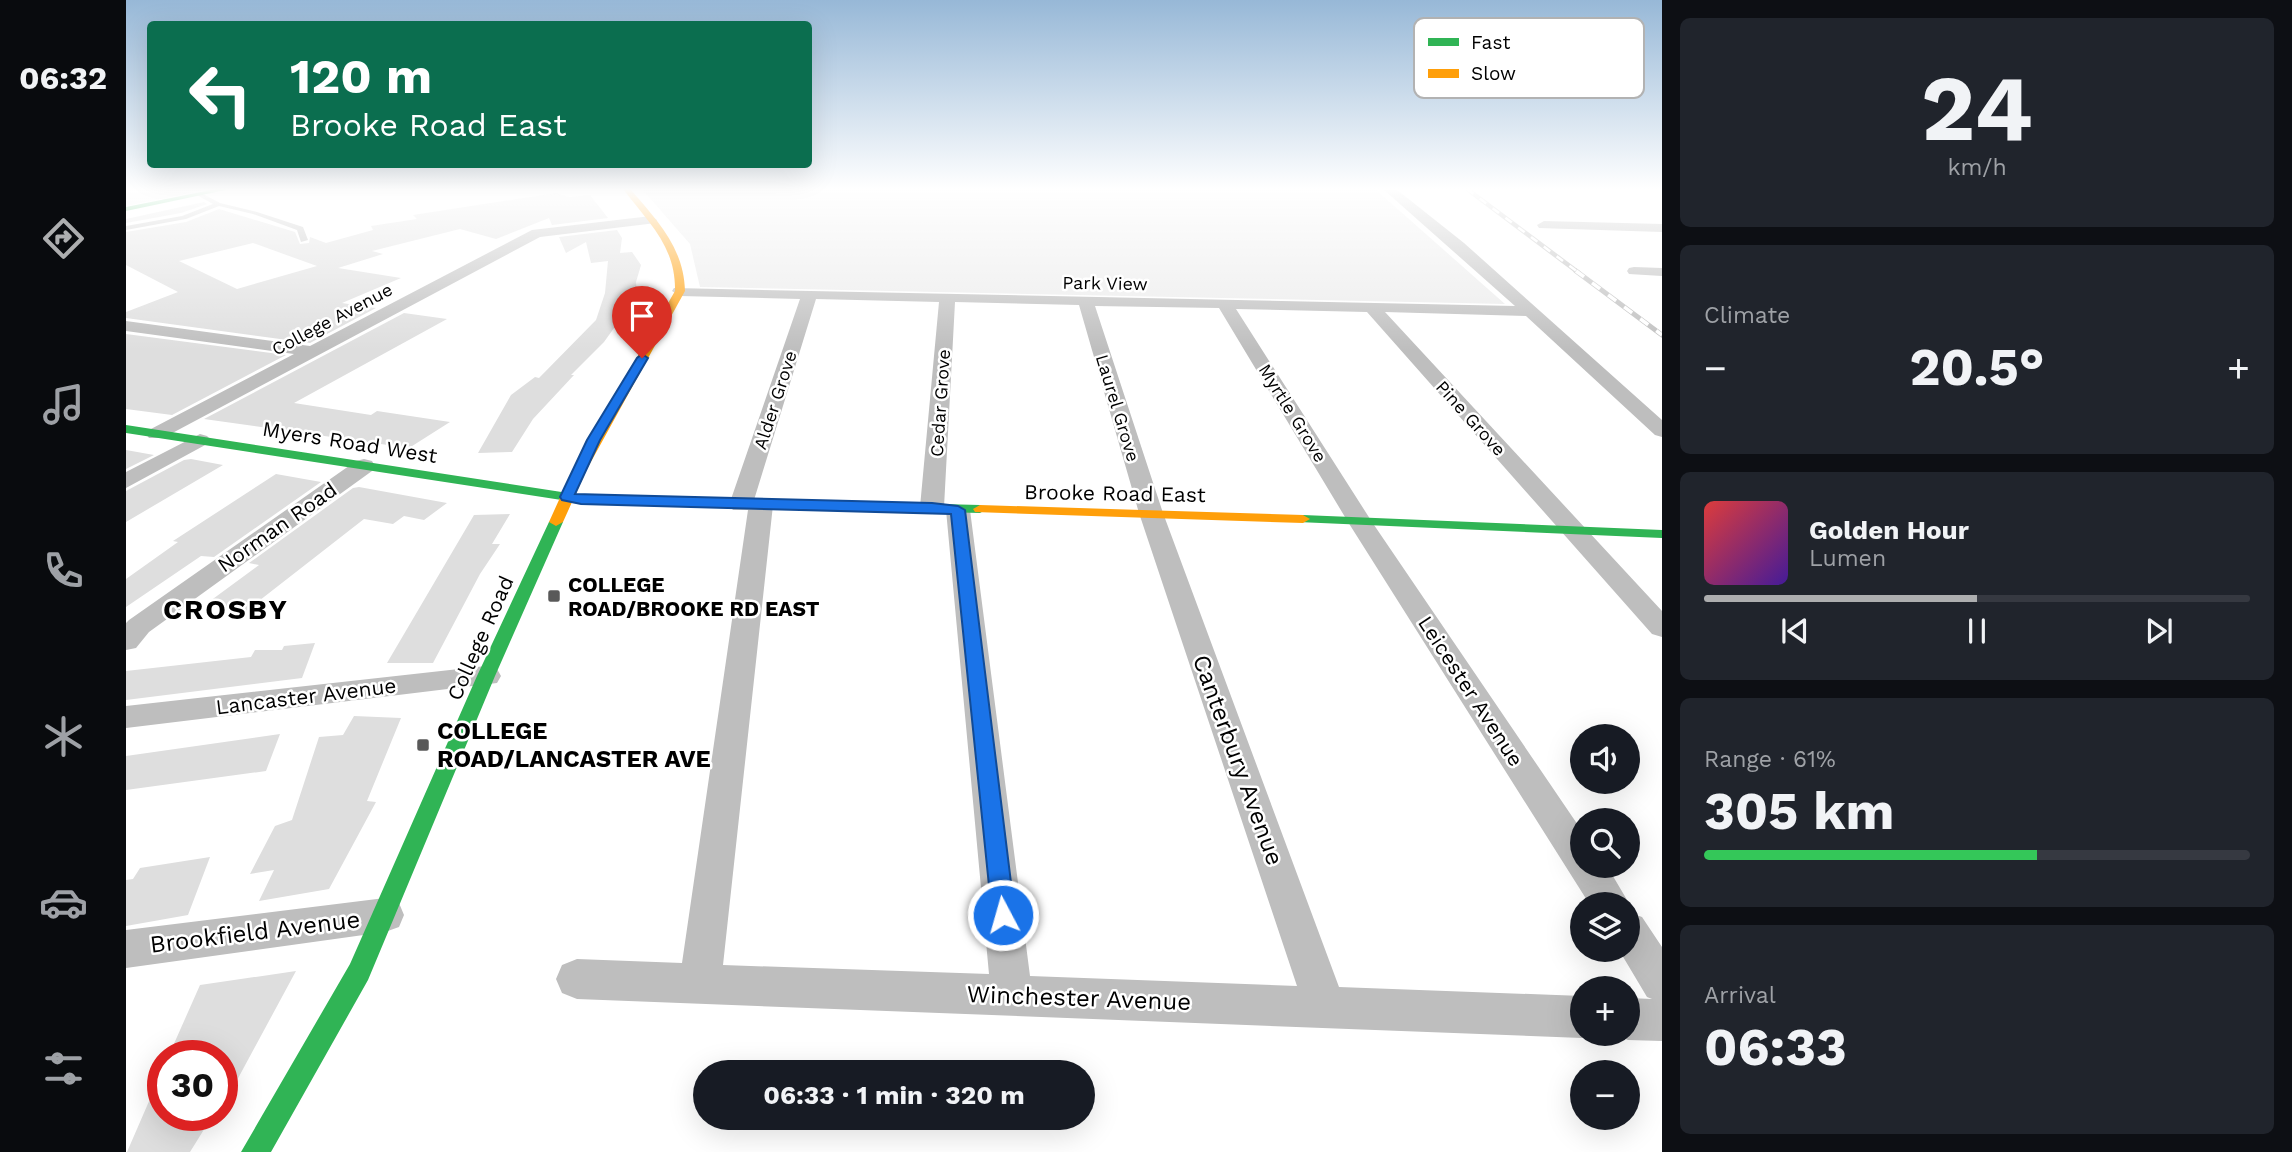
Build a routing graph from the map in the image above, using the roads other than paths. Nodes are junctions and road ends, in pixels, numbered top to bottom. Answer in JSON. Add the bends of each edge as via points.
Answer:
{"nodes":[{"id":1,"x":518,"y":243,"type":"edge"},
{"id":2,"x":668,"y":243,"type":"edge"},
{"id":3,"x":1455,"y":243,"type":"edge"},
{"id":4,"x":1634,"y":271,"type":"dead end"},
{"id":5,"x":1662,"y":272,"type":"edge"},
{"id":6,"x":680,"y":291,"type":"junction"},
{"id":7,"x":809,"y":295,"type":"junction"},
{"id":8,"x":947,"y":299,"type":"junction"},
{"id":9,"x":1086,"y":302,"type":"junction"},
{"id":10,"x":1225,"y":305,"type":"junction"},
{"id":11,"x":1371,"y":307,"type":"junction"},
{"id":12,"x":1531,"y":311,"type":"junction"},
{"id":13,"x":126,"y":326,"type":"edge"},
{"id":14,"x":311,"y":351,"type":"junction"},
{"id":15,"x":126,"y":429,"type":"edge"},
{"id":16,"x":1662,"y":431,"type":"edge"},
{"id":17,"x":156,"y":434,"type":"junction"},
{"id":18,"x":200,"y":440,"type":"junction"},
{"id":19,"x":364,"y":466,"type":"junction"},
{"id":20,"x":126,"y":481,"type":"edge"},
{"id":21,"x":567,"y":497,"type":"junction"},
{"id":22,"x":751,"y":505,"type":"junction"},
{"id":23,"x":945,"y":509,"type":"junction"},
{"id":24,"x":1150,"y":513,"type":"junction"},
{"id":25,"x":1360,"y":522,"type":"junction"},
{"id":26,"x":1570,"y":529,"type":"junction"},
{"id":27,"x":1662,"y":534,"type":"edge"},
{"id":28,"x":1662,"y":628,"type":"edge"},
{"id":29,"x":126,"y":641,"type":"edge"},
{"id":30,"x":486,"y":676,"type":"junction"},
{"id":31,"x":126,"y":717,"type":"edge"},
{"id":32,"x":1570,"y":843,"type":"edge"},
{"id":33,"x":385,"y":915,"type":"junction"},
{"id":34,"x":126,"y":949,"type":"edge"},
{"id":35,"x":1640,"y":949,"type":"edge"},
{"id":36,"x":577,"y":979,"type":"dead end"},
{"id":37,"x":1662,"y":983,"type":"edge"},
{"id":38,"x":700,"y":984,"type":"junction"},
{"id":39,"x":1013,"y":995,"type":"junction"},
{"id":40,"x":1326,"y":1008,"type":"junction"},
{"id":41,"x":1570,"y":1017,"type":"edge"},
{"id":42,"x":1640,"y":1019,"type":"edge"},
{"id":43,"x":1662,"y":1020,"type":"edge"},
{"id":44,"x":255,"y":1152,"type":"edge"}],
"edges":[{"from":1,"to":14,"type":"street","name":"College Avenue"},
{"from":2,"to":6,"type":"main road","via":[[678,255]]},
{"from":3,"to":12,"type":"street"},
{"from":4,"to":5,"type":"street"},
{"from":6,"to":7,"type":"street","name":"Park View"},
{"from":6,"to":21,"type":"main road","name":"College Road","via":[[594,440]]},
{"from":7,"to":8,"type":"street","name":"Park View"},
{"from":7,"to":22,"type":"street","name":"Alder Grove"},
{"from":8,"to":9,"type":"street","name":"Park View"},
{"from":8,"to":23,"type":"street","name":"Cedar Grove"},
{"from":9,"to":10,"type":"street","name":"Park View"},
{"from":9,"to":24,"type":"street","name":"Laurel Grove"},
{"from":10,"to":11,"type":"street","name":"Park View"},
{"from":10,"to":25,"type":"street","name":"Myrtle Grove"},
{"from":11,"to":12,"type":"street","name":"Park View"},
{"from":11,"to":26,"type":"street","name":"Pine Grove"},
{"from":12,"to":16,"type":"street"},
{"from":13,"to":14,"type":"street"},
{"from":14,"to":17,"type":"street","name":"College Avenue"},
{"from":15,"to":17,"type":"main road","name":"Myers Road West"},
{"from":17,"to":18,"type":"main road","name":"Myers Road West"},
{"from":18,"to":19,"type":"main road","name":"Myers Road West"},
{"from":18,"to":20,"type":"street"},
{"from":19,"to":21,"type":"main road","name":"Myers Road West"},
{"from":19,"to":29,"type":"street","name":"Norman Road","via":[[139,626]]},
{"from":21,"to":22,"type":"main road","name":"Brooke Road East"},
{"from":21,"to":30,"type":"main road","name":"College Road"},
{"from":22,"to":23,"type":"main road","name":"Brooke Road East"},
{"from":22,"to":38,"type":"street","name":"Alder Grove"},
{"from":23,"to":24,"type":"main road","name":"Brooke Road East"},
{"from":23,"to":39,"type":"street","name":"Cedar Grove"},
{"from":24,"to":25,"type":"main road","name":"Brooke Road East"},
{"from":24,"to":40,"type":"street","name":"Canterbury Avenue"},
{"from":25,"to":26,"type":"main road","name":"Brooke Road East"},
{"from":25,"to":32,"type":"street","name":"Leicester Avenue"},
{"from":26,"to":27,"type":"main road","name":"Brooke Road East"},
{"from":26,"to":28,"type":"street","name":"Pine Grove"},
{"from":30,"to":31,"type":"street","name":"Lancaster Avenue"},
{"from":30,"to":33,"type":"main road","name":"College Road"},
{"from":33,"to":34,"type":"street","name":"Brookfield Avenue"},
{"from":33,"to":44,"type":"main road","name":"College Road","via":[[359,972]]},
{"from":35,"to":37,"type":"street"},
{"from":36,"to":38,"type":"street","name":"Winchester Avenue"},
{"from":38,"to":39,"type":"street","name":"Winchester Avenue"},
{"from":39,"to":40,"type":"street","name":"Winchester Avenue"},
{"from":40,"to":41,"type":"street","name":"Winchester Avenue"},
{"from":42,"to":43,"type":"street"}]}
